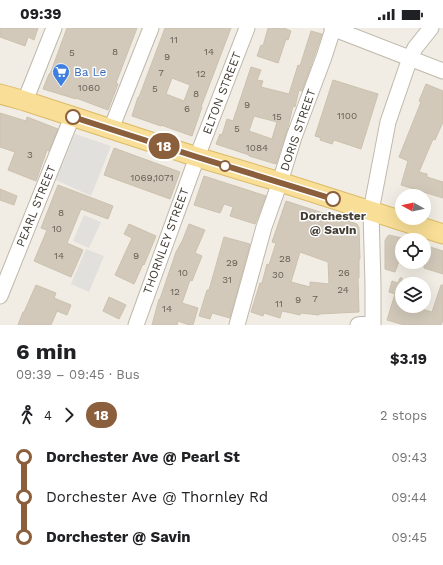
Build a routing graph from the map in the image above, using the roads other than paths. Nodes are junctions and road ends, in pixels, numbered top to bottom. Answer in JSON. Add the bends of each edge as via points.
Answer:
{"nodes":[{"id":1,"x":54,"y":28,"type":"edge"},
{"id":2,"x":151,"y":28,"type":"edge"},
{"id":3,"x":247,"y":28,"type":"edge"},
{"id":4,"x":332,"y":28,"type":"edge"},
{"id":5,"x":431,"y":28,"type":"edge"},
{"id":6,"x":410,"y":58,"type":"junction"},
{"id":7,"x":443,"y":71,"type":"edge"},
{"id":8,"x":0,"y":94,"type":"edge"},
{"id":9,"x":25,"y":101,"type":"junction"},
{"id":10,"x":72,"y":117,"type":"junction"},
{"id":11,"x":111,"y":129,"type":"junction"},
{"id":12,"x":197,"y":157,"type":"junction"},
{"id":13,"x":280,"y":182,"type":"junction"},
{"id":14,"x":371,"y":211,"type":"junction"},
{"id":15,"x":443,"y":234,"type":"edge"},
{"id":16,"x":0,"y":296,"type":"edge"},
{"id":17,"x":373,"y":324,"type":"edge"},
{"id":18,"x":136,"y":325,"type":"edge"},
{"id":19,"x":237,"y":325,"type":"edge"},
{"id":20,"x":358,"y":325,"type":"edge"}],
"edges":[{"from":1,"to":9,"type":"street"},
{"from":2,"to":11,"type":"street"},
{"from":3,"to":12,"type":"street","name":"ELTON STREET"},
{"from":4,"to":6,"type":"street"},
{"from":4,"to":13,"type":"street","name":"DORIS STREET"},
{"from":5,"to":6,"type":"street"},
{"from":6,"to":7,"type":"street"},
{"from":6,"to":14,"type":"street","via":[[388,122]]},
{"from":8,"to":9,"type":"main road"},
{"from":9,"to":10,"type":"main road"},
{"from":10,"to":11,"type":"main road"},
{"from":10,"to":16,"type":"street","name":"PEARL STREET"},
{"from":11,"to":12,"type":"main road"},
{"from":12,"to":13,"type":"main road"},
{"from":12,"to":18,"type":"street","name":"THORNLEY STREET"},
{"from":13,"to":14,"type":"main road"},
{"from":13,"to":19,"type":"street","name":"DORIS STREET","via":[[264,227]]},
{"from":14,"to":15,"type":"main road"},
{"from":14,"to":17,"type":"street"},
{"from":17,"to":20,"type":"street"}]}
